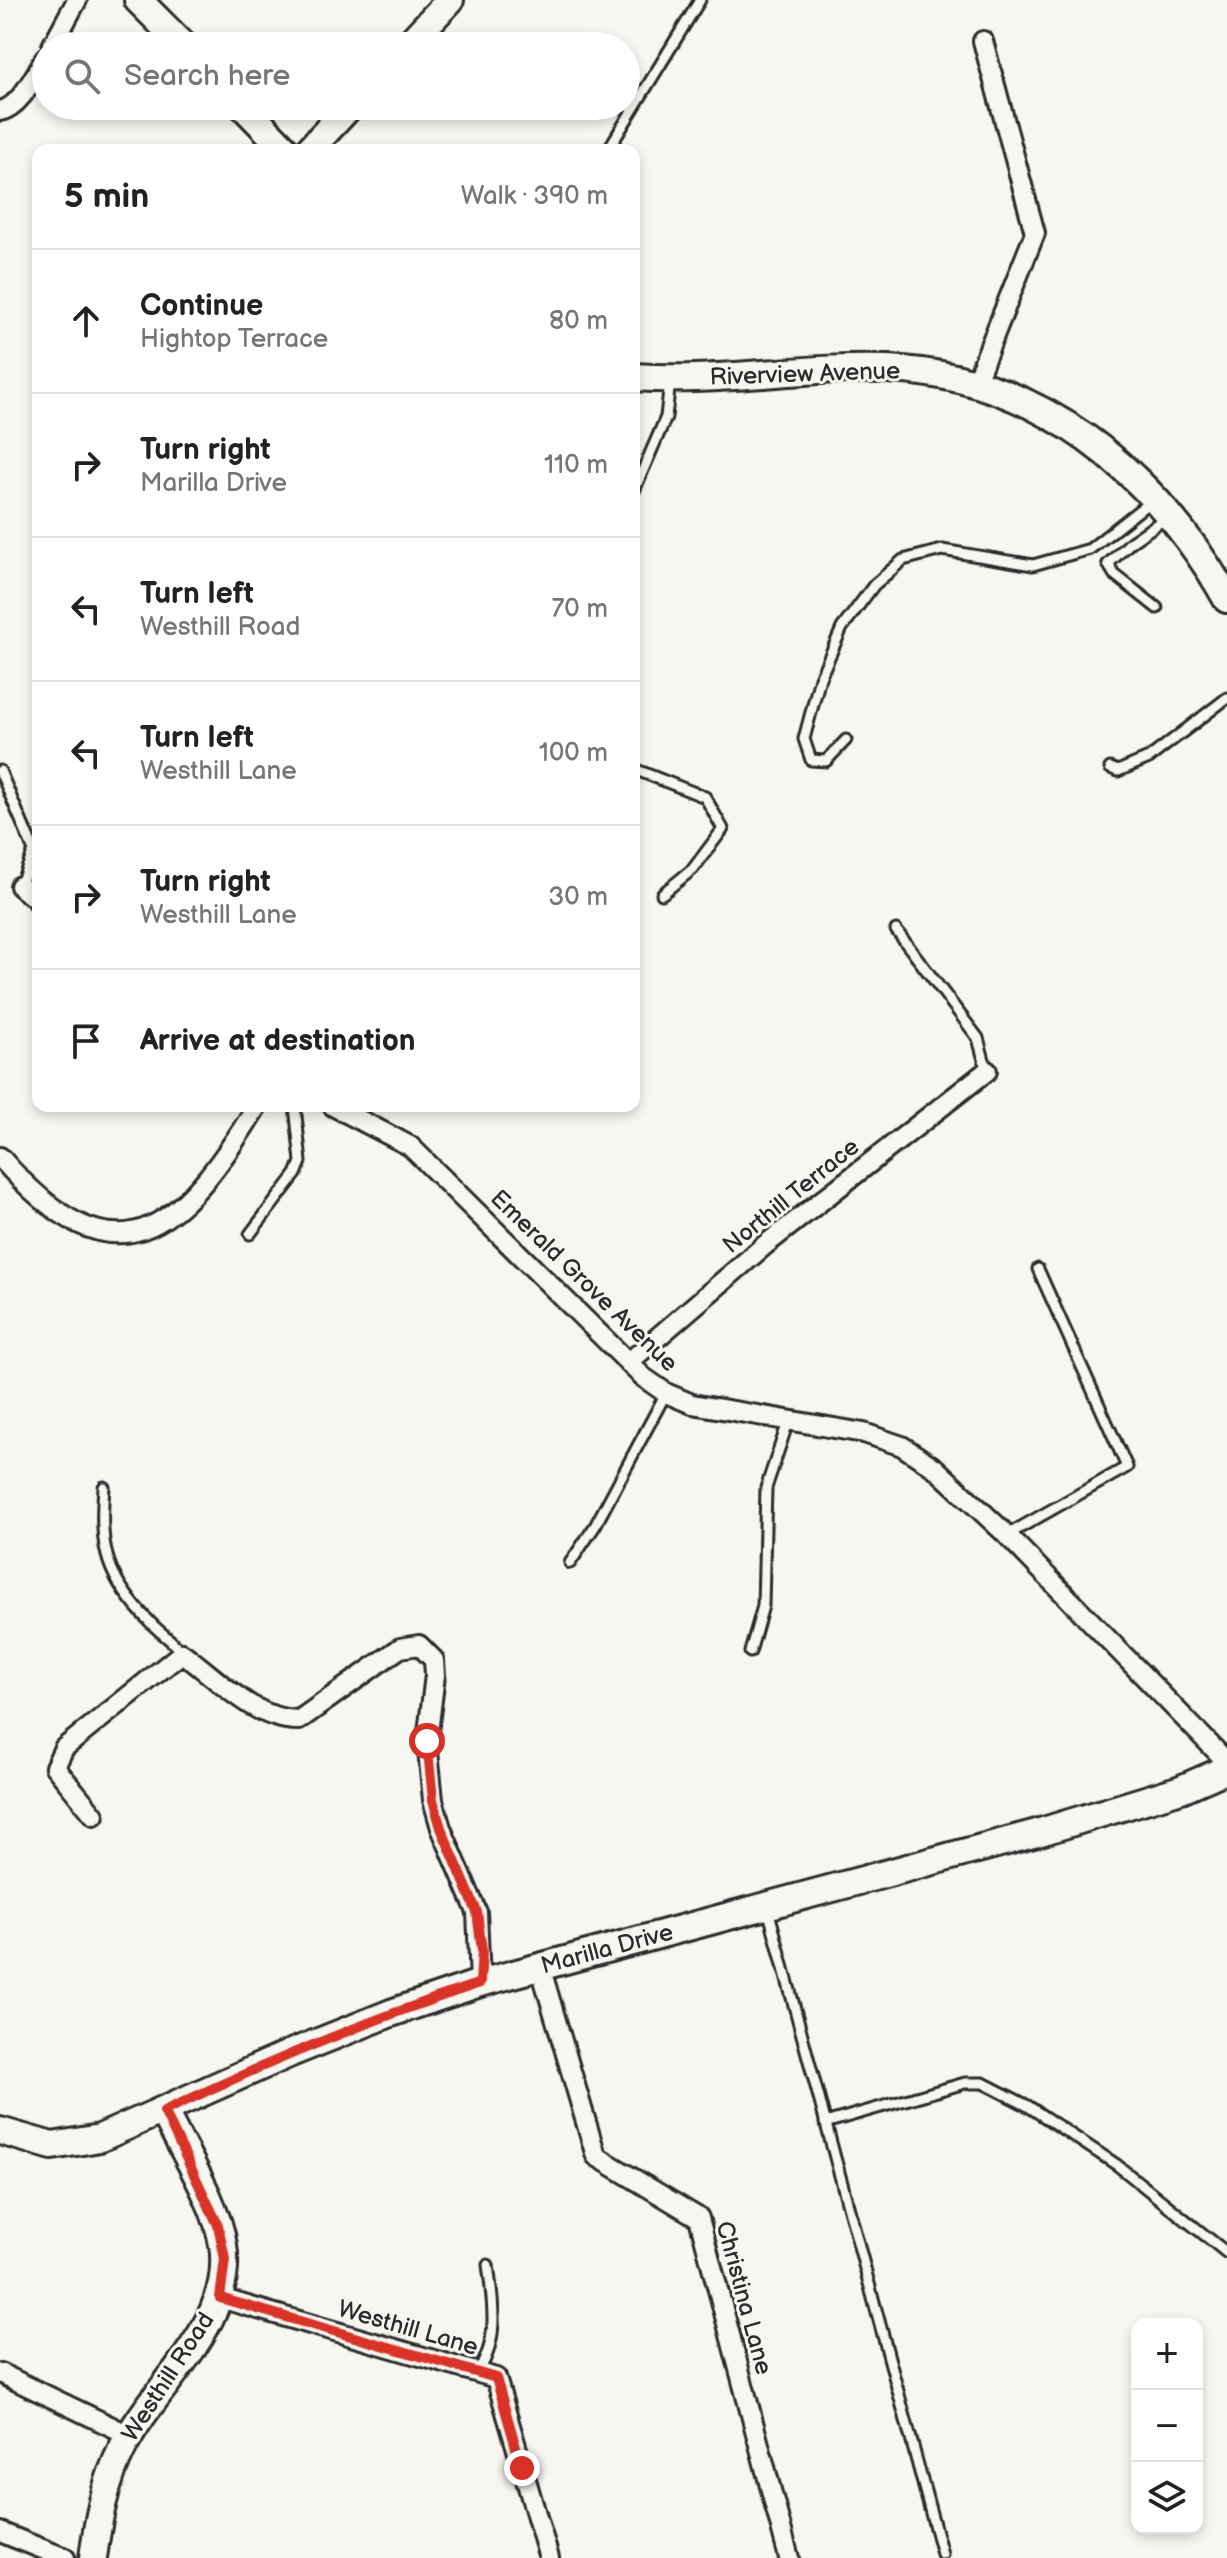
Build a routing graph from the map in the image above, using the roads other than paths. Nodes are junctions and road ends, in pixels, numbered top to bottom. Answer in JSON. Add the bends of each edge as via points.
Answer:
{"nodes":[{"id":1,"x":77,"y":0,"type":"edge"},
{"id":2,"x":138,"y":0,"type":"edge"},
{"id":3,"x":450,"y":0,"type":"edge"},
{"id":4,"x":700,"y":0,"type":"edge"},
{"id":5,"x":60,"y":32,"type":"edge"},
{"id":6,"x":170,"y":32,"type":"edge"},
{"id":7,"x":420,"y":32,"type":"edge"},
{"id":8,"x":983,"y":41,"type":"dead end"},
{"id":9,"x":32,"y":78,"type":"edge"},
{"id":10,"x":640,"y":98,"type":"edge"},
{"id":11,"x":0,"y":111,"type":"edge"},
{"id":12,"x":257,"y":120,"type":"edge"},
{"id":13,"x":337,"y":120,"type":"edge"},
{"id":14,"x":626,"y":120,"type":"edge"},
{"id":15,"x":280,"y":144,"type":"edge"},
{"id":16,"x":315,"y":144,"type":"edge"},
{"id":17,"x":612,"y":144,"type":"edge"},
{"id":18,"x":640,"y":377,"type":"edge"},
{"id":19,"x":670,"y":378,"type":"junction"},
{"id":20,"x":976,"y":381,"type":"junction"},
{"id":21,"x":640,"y":477,"type":"edge"},
{"id":22,"x":1162,"y":507,"type":"junction"},
{"id":23,"x":1227,"y":599,"type":"edge"},
{"id":24,"x":1157,"y":608,"type":"dead end"},
{"id":25,"x":1227,"y":698,"type":"edge"},
{"id":26,"x":846,"y":740,"type":"dead end"},
{"id":27,"x":1110,"y":768,"type":"dead end"},
{"id":28,"x":0,"y":771,"type":"edge"},
{"id":29,"x":640,"y":771,"type":"edge"},
{"id":30,"x":32,"y":846,"type":"edge"},
{"id":31,"x":32,"y":856,"type":"edge"},
{"id":32,"x":20,"y":886,"type":"joint"},
{"id":33,"x":662,"y":894,"type":"dead end"},
{"id":34,"x":32,"y":896,"type":"edge"},
{"id":35,"x":896,"y":930,"type":"dead end"},
{"id":36,"x":987,"y":1071,"type":"joint"},
{"id":37,"x":253,"y":1112,"type":"edge"},
{"id":38,"x":296,"y":1112,"type":"edge"},
{"id":39,"x":345,"y":1112,"type":"edge"},
{"id":40,"x":0,"y":1157,"type":"edge"},
{"id":41,"x":250,"y":1234,"type":"dead end"},
{"id":42,"x":1038,"y":1269,"type":"dead end"},
{"id":43,"x":629,"y":1362,"type":"junction"},
{"id":44,"x":666,"y":1393,"type":"junction"},
{"id":45,"x":788,"y":1422,"type":"junction"},
{"id":46,"x":104,"y":1487,"type":"dead end"},
{"id":47,"x":1007,"y":1535,"type":"junction"},
{"id":48,"x":570,"y":1563,"type":"dead end"},
{"id":49,"x":750,"y":1652,"type":"dead end"},
{"id":50,"x":182,"y":1653,"type":"junction"},
{"id":51,"x":1227,"y":1762,"type":"edge"},
{"id":52,"x":1227,"y":1769,"type":"edge"},
{"id":53,"x":94,"y":1815,"type":"dead end"},
{"id":54,"x":767,"y":1906,"type":"junction"},
{"id":55,"x":540,"y":1966,"type":"junction"},
{"id":56,"x":480,"y":1983,"type":"junction"},
{"id":57,"x":164,"y":2111,"type":"junction"},
{"id":58,"x":825,"y":2123,"type":"junction"},
{"id":59,"x":0,"y":2131,"type":"edge"},
{"id":60,"x":1227,"y":2253,"type":"edge"},
{"id":61,"x":488,"y":2265,"type":"dead end"},
{"id":62,"x":220,"y":2298,"type":"junction"},
{"id":63,"x":0,"y":2373,"type":"edge"},
{"id":64,"x":477,"y":2373,"type":"junction"},
{"id":65,"x":129,"y":2435,"type":"junction"},
{"id":66,"x":0,"y":2532,"type":"edge"},
{"id":67,"x":942,"y":2554,"type":"dead end"},
{"id":68,"x":65,"y":2558,"type":"edge"},
{"id":69,"x":93,"y":2558,"type":"edge"},
{"id":70,"x":549,"y":2558,"type":"edge"},
{"id":71,"x":789,"y":2558,"type":"edge"}],
"edges":[{"from":1,"to":5,"type":"street"},
{"from":2,"to":6,"type":"street"},
{"from":3,"to":7,"type":"street"},
{"from":4,"to":10,"type":"lane"},
{"from":8,"to":20,"type":"street","via":[[1035,233]]},
{"from":9,"to":11,"type":"street","via":[[11,108]]},
{"from":12,"to":15,"type":"street"},
{"from":13,"to":16,"type":"street"},
{"from":14,"to":17,"type":"lane"},
{"from":18,"to":19,"type":"street","name":"Riverview Avenue"},
{"from":19,"to":20,"type":"street","name":"Riverview Avenue","via":[[886,369]]},
{"from":19,"to":21,"type":"lane","via":[[666,417]]},
{"from":20,"to":22,"type":"street","name":"Riverview Avenue","via":[[1061,418],[1111,454]]},
{"from":22,"to":23,"type":"street","name":"Riverview Avenue"},
{"from":22,"to":24,"type":"lane","via":[[1108,564]]},
{"from":22,"to":26,"type":"lane","via":[[1090,549],[1033,565],[942,550],[903,560],[874,585],[842,628],[820,678],[804,739],[811,760],[826,761]]},
{"from":25,"to":27,"type":"lane","via":[[1149,758],[1118,771]]},
{"from":28,"to":30,"type":"lane"},
{"from":29,"to":33,"type":"lane","via":[[705,797],[723,829],[693,869]]},
{"from":31,"to":32,"type":"lane"},
{"from":32,"to":34,"type":"street"},
{"from":35,"to":36,"type":"lane","via":[[978,1038]]},
{"from":36,"to":43,"type":"street","name":"Northill Terrace","via":[[765,1245]]},
{"from":37,"to":40,"type":"street","via":[[203,1183],[167,1220],[139,1231],[109,1233],[84,1226],[23,1183]]},
{"from":38,"to":41,"type":"lane","via":[[301,1162]]},
{"from":39,"to":43,"type":"street","name":"Emerald Grove Avenue","via":[[410,1146]]},
{"from":42,"to":47,"type":"lane","via":[[1127,1467]]},
{"from":43,"to":44,"type":"street","name":"Emerald Grove Avenue"},
{"from":44,"to":45,"type":"street","name":"Emerald Grove Avenue","via":[[692,1404]]},
{"from":44,"to":48,"type":"lane"},
{"from":45,"to":47,"type":"street","name":"Emerald Grove Avenue","via":[[864,1433],[902,1446],[935,1468]]},
{"from":45,"to":49,"type":"lane","via":[[766,1488],[763,1606]]},
{"from":46,"to":50,"type":"lane","via":[[101,1532],[117,1581]]},
{"from":47,"to":51,"type":"street","name":"Emerald Grove Avenue"},
{"from":50,"to":53,"type":"street","via":[[58,1758],[55,1767]]},
{"from":50,"to":56,"type":"street","via":[[259,1711],[299,1720],[400,1648],[411,1644],[427,1650],[435,1675],[427,1741],[433,1800],[477,1912]]},
{"from":52,"to":54,"type":"street","name":"Marilla Drive","via":[[1181,1789],[1052,1828]]},
{"from":54,"to":55,"type":"street","name":"Marilla Drive"},
{"from":54,"to":58,"type":"lane"},
{"from":55,"to":56,"type":"street","name":"Marilla Drive"},
{"from":55,"to":71,"type":"street","name":"Christina Lane","via":[[596,2156],[699,2218]]},
{"from":56,"to":57,"type":"street","name":"Marilla Drive","via":[[291,2053]]},
{"from":57,"to":59,"type":"street","name":"Marilla Drive","via":[[80,2143],[35,2143]]},
{"from":57,"to":62,"type":"street","name":"Westhill Road","via":[[218,2225],[225,2259]]},
{"from":58,"to":60,"type":"lane","via":[[965,2083],[983,2083],[1117,2165]]},
{"from":58,"to":67,"type":"lane"},
{"from":61,"to":64,"type":"lane","via":[[494,2333],[489,2356]]},
{"from":62,"to":64,"type":"street","name":"Westhill Lane"},
{"from":62,"to":65,"type":"street","name":"Westhill Road","via":[[199,2337]]},
{"from":63,"to":65,"type":"street"},
{"from":64,"to":70,"type":"street","name":"Westhill Lane","via":[[496,2378]]},
{"from":65,"to":69,"type":"street","name":"Westhill Road","via":[[103,2499]]},
{"from":66,"to":68,"type":"street"}]}
